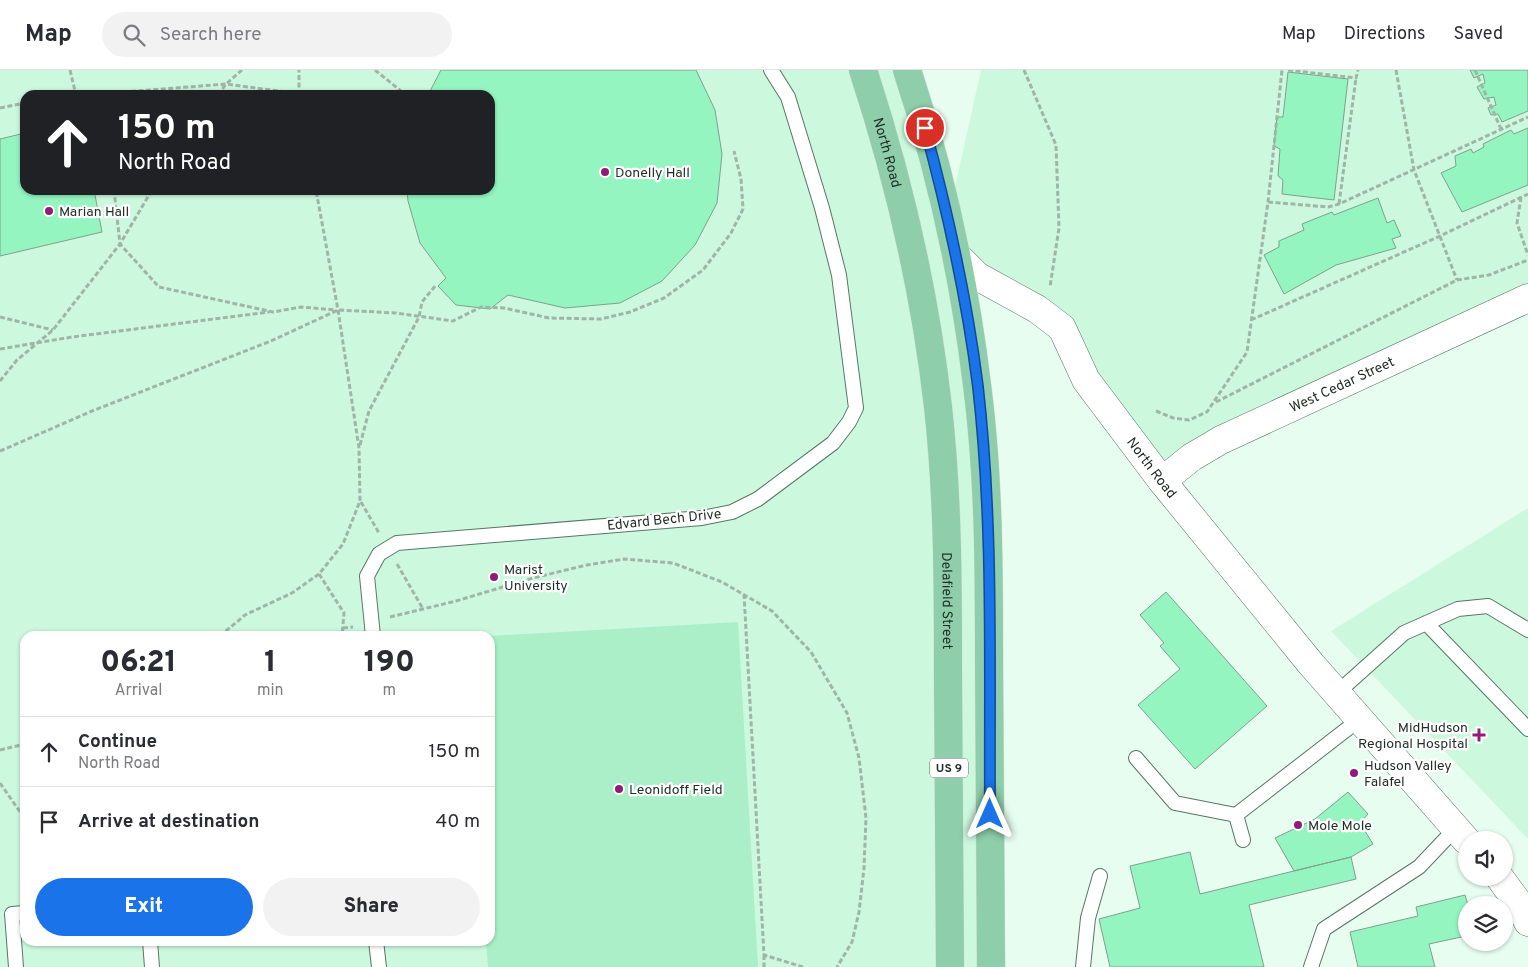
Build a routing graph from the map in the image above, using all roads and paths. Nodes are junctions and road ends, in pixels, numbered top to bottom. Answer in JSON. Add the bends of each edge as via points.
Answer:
{"nodes":[{"id":1,"x":70,"y":70,"type":"edge"},
{"id":2,"x":242,"y":70,"type":"edge"},
{"id":3,"x":299,"y":70,"type":"edge"},
{"id":4,"x":375,"y":70,"type":"edge"},
{"id":5,"x":771,"y":70,"type":"edge"},
{"id":6,"x":863,"y":70,"type":"edge"},
{"id":7,"x":907,"y":70,"type":"edge"},
{"id":8,"x":1024,"y":70,"type":"edge"},
{"id":9,"x":1282,"y":70,"type":"edge"},
{"id":10,"x":1288,"y":70,"type":"edge"},
{"id":11,"x":1358,"y":70,"type":"edge"},
{"id":12,"x":1396,"y":70,"type":"edge"},
{"id":13,"x":1475,"y":70,"type":"edge"},
{"id":14,"x":1356,"y":78,"type":"junction"},
{"id":15,"x":226,"y":84,"type":"junction"},
{"id":16,"x":75,"y":90,"type":"edge"},
{"id":17,"x":153,"y":90,"type":"edge"},
{"id":18,"x":222,"y":90,"type":"edge"},
{"id":19,"x":269,"y":90,"type":"edge"},
{"id":20,"x":298,"y":90,"type":"edge"},
{"id":21,"x":400,"y":90,"type":"edge"},
{"id":22,"x":20,"y":104,"type":"edge"},
{"id":23,"x":0,"y":108,"type":"edge"},
{"id":24,"x":1528,"y":117,"type":"edge"},
{"id":25,"x":1501,"y":130,"type":"junction"},
{"id":26,"x":734,"y":151,"type":"dead end"},
{"id":27,"x":1414,"y":170,"type":"junction"},
{"id":28,"x":1528,"y":194,"type":"edge"},
{"id":29,"x":115,"y":195,"type":"edge"},
{"id":30,"x":149,"y":195,"type":"edge"},
{"id":31,"x":317,"y":195,"type":"edge"},
{"id":32,"x":1521,"y":197,"type":"junction"},
{"id":33,"x":1268,"y":202,"type":"junction"},
{"id":34,"x":1339,"y":204,"type":"junction"},
{"id":35,"x":1440,"y":236,"type":"junction"},
{"id":36,"x":910,"y":237,"type":"joint"},
{"id":37,"x":120,"y":244,"type":"junction"},
{"id":38,"x":1528,"y":255,"type":"edge"},
{"id":39,"x":957,"y":256,"type":"junction"},
{"id":40,"x":1528,"y":260,"type":"edge"},
{"id":41,"x":1457,"y":280,"type":"junction"},
{"id":42,"x":436,"y":285,"type":"dead end"},
{"id":43,"x":1048,"y":295,"type":"dead end"},
{"id":44,"x":1528,"y":298,"type":"edge"},
{"id":45,"x":338,"y":310,"type":"junction"},
{"id":46,"x":273,"y":312,"type":"junction"},
{"id":47,"x":0,"y":317,"type":"edge"},
{"id":48,"x":419,"y":317,"type":"junction"},
{"id":49,"x":1251,"y":320,"type":"junction"},
{"id":50,"x":53,"y":330,"type":"junction"},
{"id":51,"x":38,"y":344,"type":"junction"},
{"id":52,"x":0,"y":349,"type":"edge"},
{"id":53,"x":0,"y":381,"type":"edge"},
{"id":54,"x":1215,"y":402,"type":"junction"},
{"id":55,"x":1156,"y":411,"type":"dead end"},
{"id":56,"x":359,"y":448,"type":"junction"},
{"id":57,"x":0,"y":450,"type":"edge"},
{"id":58,"x":1159,"y":478,"type":"junction"},
{"id":59,"x":319,"y":574,"type":"junction"},
{"id":60,"x":744,"y":594,"type":"junction"},
{"id":61,"x":1426,"y":623,"type":"junction"},
{"id":62,"x":343,"y":628,"type":"junction"},
{"id":63,"x":372,"y":630,"type":"edge"},
{"id":64,"x":1528,"y":630,"type":"edge"},
{"id":65,"x":226,"y":631,"type":"edge"},
{"id":66,"x":343,"y":631,"type":"edge"},
{"id":67,"x":1337,"y":693,"type":"junction"},
{"id":68,"x":1360,"y":719,"type":"junction"},
{"id":69,"x":1528,"y":728,"type":"edge"},
{"id":70,"x":20,"y":745,"type":"edge"},
{"id":71,"x":0,"y":750,"type":"edge"},
{"id":72,"x":1136,"y":758,"type":"dead end"},
{"id":73,"x":0,"y":783,"type":"edge"},
{"id":74,"x":20,"y":812,"type":"edge"},
{"id":75,"x":1236,"y":815,"type":"junction"},
{"id":76,"x":1458,"y":831,"type":"edge"},
{"id":77,"x":1458,"y":836,"type":"edge"},
{"id":78,"x":1243,"y":840,"type":"dead end"},
{"id":79,"x":1100,"y":876,"type":"dead end"},
{"id":80,"x":1513,"y":880,"type":"edge"},
{"id":81,"x":1506,"y":886,"type":"edge"},
{"id":82,"x":1528,"y":891,"type":"edge"},
{"id":83,"x":18,"y":914,"type":"edge"},
{"id":84,"x":1528,"y":922,"type":"edge"},
{"id":85,"x":150,"y":946,"type":"edge"},
{"id":86,"x":377,"y":946,"type":"edge"},
{"id":87,"x":764,"y":955,"type":"junction"},
{"id":88,"x":16,"y":967,"type":"edge"},
{"id":89,"x":152,"y":967,"type":"edge"},
{"id":90,"x":379,"y":967,"type":"edge"},
{"id":91,"x":764,"y":967,"type":"edge"},
{"id":92,"x":803,"y":967,"type":"edge"},
{"id":93,"x":837,"y":967,"type":"edge"},
{"id":94,"x":950,"y":967,"type":"edge"},
{"id":95,"x":991,"y":967,"type":"edge"},
{"id":96,"x":1083,"y":967,"type":"edge"},
{"id":97,"x":1311,"y":967,"type":"edge"}],
"edges":[{"from":1,"to":16,"type":"path"},
{"from":2,"to":15,"type":"path"},
{"from":3,"to":20,"type":"path"},
{"from":4,"to":21,"type":"path"},
{"from":5,"to":63,"type":"lane","name":"Edvard Bech Drive","via":[[788,97],[839,275],[856,408],[849,422],[833,442],[758,499],[732,512],[702,518],[398,543],[379,554],[367,576]]},
{"from":6,"to":36,"type":"highway","name":"North Road","number":"US 9","via":[[889,152]]},
{"from":7,"to":39,"type":"highway","via":[[935,164]]},
{"from":8,"to":43,"type":"path","via":[[1056,145],[1059,228]]},
{"from":9,"to":33,"type":"path"},
{"from":10,"to":14,"type":"path"},
{"from":11,"to":14,"type":"path"},
{"from":12,"to":27,"type":"path"},
{"from":13,"to":25,"type":"path"},
{"from":14,"to":34,"type":"path"},
{"from":15,"to":17,"type":"path"},
{"from":15,"to":18,"type":"path"},
{"from":15,"to":19,"type":"path"},
{"from":22,"to":23,"type":"path"},
{"from":24,"to":25,"type":"path"},
{"from":25,"to":27,"type":"path"},
{"from":26,"to":48,"type":"path","via":[[741,179],[743,209],[732,233],[703,270],[664,298],[630,312],[601,319],[550,318],[504,308],[481,308],[453,321]]},
{"from":27,"to":34,"type":"path"},
{"from":27,"to":35,"type":"path"},
{"from":28,"to":32,"type":"path"},
{"from":29,"to":37,"type":"path"},
{"from":30,"to":37,"type":"path"},
{"from":31,"to":45,"type":"path"},
{"from":32,"to":35,"type":"path"},
{"from":32,"to":38,"type":"path","via":[[1517,223]]},
{"from":33,"to":34,"type":"path","via":[[1328,207]]},
{"from":33,"to":49,"type":"path"},
{"from":35,"to":41,"type":"path"},
{"from":35,"to":49,"type":"path"},
{"from":36,"to":94,"type":"highway","name":"Delafield Street","number":"US 9","via":[[932,366],[946,497]]},
{"from":37,"to":46,"type":"path","via":[[159,287]]},
{"from":37,"to":50,"type":"path"},
{"from":39,"to":58,"type":"street","name":"North Road","via":[[977,276],[1048,316],[1062,328],[1086,380]]},
{"from":39,"to":95,"type":"highway","via":[[977,386],[988,516]]},
{"from":40,"to":41,"type":"path","via":[[1489,274]]},
{"from":41,"to":54,"type":"path"},
{"from":42,"to":48,"type":"path","via":[[422,302]]},
{"from":44,"to":58,"type":"street","name":"West Cedar Street","via":[[1221,440]]},
{"from":45,"to":46,"type":"path","via":[[301,307]]},
{"from":45,"to":48,"type":"path"},
{"from":45,"to":56,"type":"path"},
{"from":45,"to":57,"type":"path","via":[[272,341]]},
{"from":46,"to":51,"type":"path"},
{"from":47,"to":50,"type":"path"},
{"from":48,"to":56,"type":"path","via":[[369,411]]},
{"from":49,"to":54,"type":"path","via":[[1247,352]]},
{"from":50,"to":51,"type":"path"},
{"from":51,"to":52,"type":"path"},
{"from":51,"to":53,"type":"path","via":[[17,360]]},
{"from":54,"to":55,"type":"path","via":[[1207,412],[1189,420]]},
{"from":56,"to":59,"type":"path","via":[[360,501],[343,544]]},
{"from":58,"to":67,"type":"street","name":"North Road"},
{"from":59,"to":62,"type":"path","via":[[344,613]]},
{"from":59,"to":65,"type":"path","via":[[292,593],[245,615]]},
{"from":60,"to":63,"type":"path","via":[[673,563],[624,559],[587,565],[404,613]]},
{"from":60,"to":87,"type":"path"},
{"from":60,"to":93,"type":"path","via":[[772,611],[811,652],[847,713],[859,758],[866,818],[864,868],[852,942]]},
{"from":61,"to":64,"type":"lane","via":[[1458,609],[1488,606]]},
{"from":61,"to":67,"type":"lane","via":[[1404,633]]},
{"from":61,"to":69,"type":"lane"},
{"from":62,"to":63,"type":"path"},
{"from":62,"to":66,"type":"path"},
{"from":67,"to":68,"type":"street","name":"North Road"},
{"from":68,"to":75,"type":"lane"},
{"from":68,"to":76,"type":"street","name":"North Road"},
{"from":70,"to":71,"type":"path"},
{"from":72,"to":75,"type":"lane","via":[[1175,803]]},
{"from":73,"to":74,"type":"path"},
{"from":75,"to":78,"type":"lane"},
{"from":77,"to":97,"type":"lane","via":[[1419,868],[1324,929]]},
{"from":79,"to":96,"type":"lane","via":[[1088,918]]},
{"from":80,"to":82,"type":"street"},
{"from":81,"to":84,"type":"street"},
{"from":83,"to":88,"type":"lane"},
{"from":85,"to":89,"type":"lane"},
{"from":86,"to":90,"type":"lane"},
{"from":87,"to":91,"type":"path"},
{"from":87,"to":92,"type":"path"}]}
